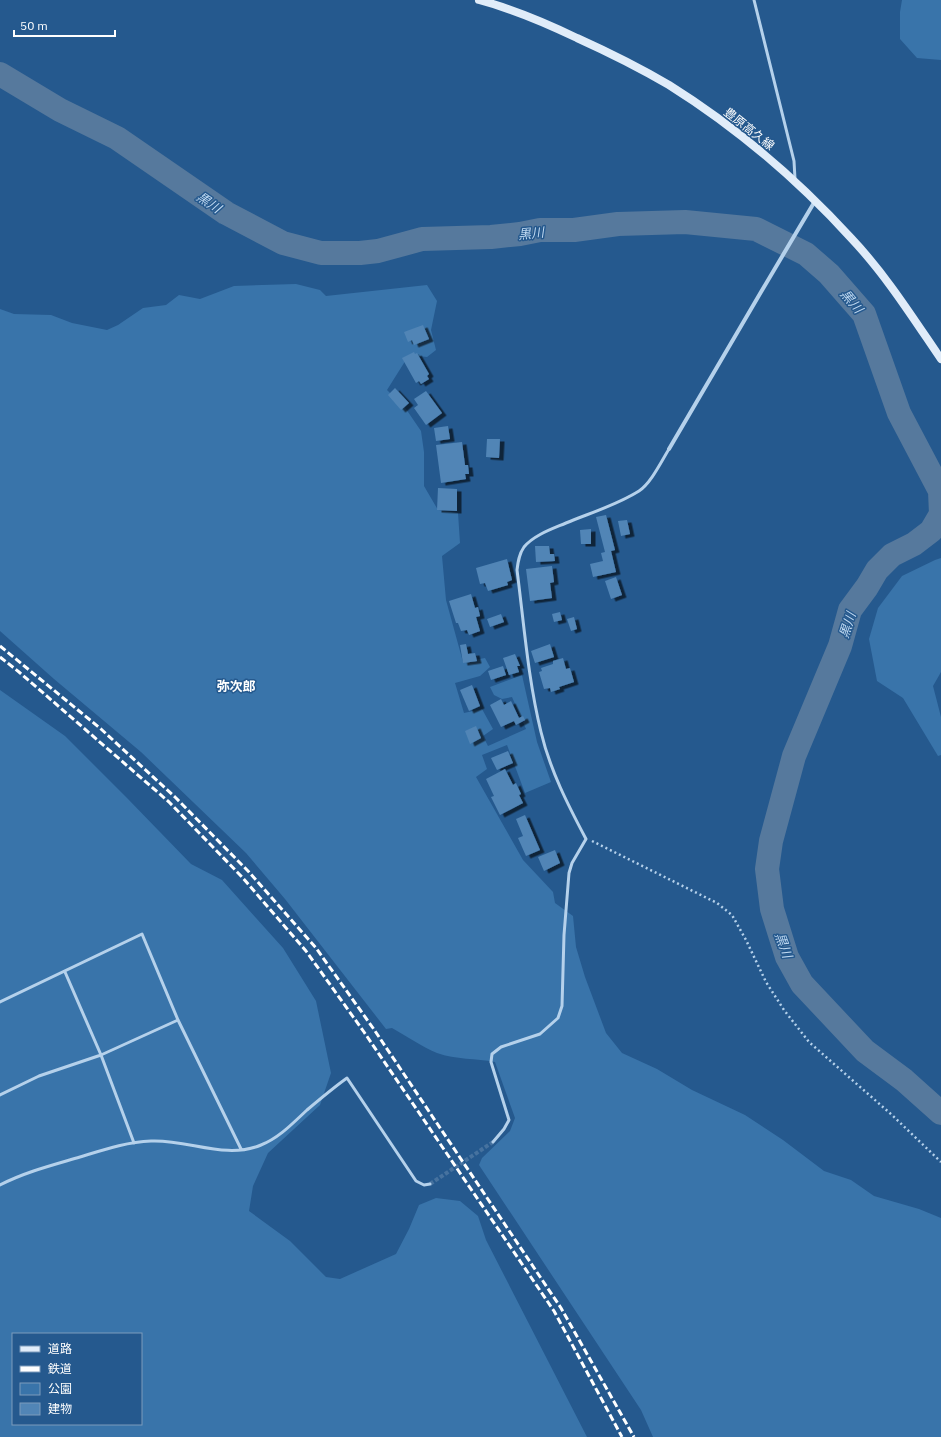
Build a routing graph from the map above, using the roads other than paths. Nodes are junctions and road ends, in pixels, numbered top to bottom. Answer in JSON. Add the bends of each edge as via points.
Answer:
{"nodes":[{"id":1,"x":479,"y":0,"type":"edge"},
{"id":2,"x":754,"y":0,"type":"edge"},
{"id":3,"x":795,"y":183,"type":"junction"},
{"id":4,"x":815,"y":201,"type":"junction"},
{"id":5,"x":941,"y":359,"type":"edge"},
{"id":6,"x":669,"y":450,"type":"joint"},
{"id":7,"x":65,"y":972,"type":"junction"},
{"id":8,"x":0,"y":1002,"type":"edge"},
{"id":9,"x":178,"y":1020,"type":"junction"},
{"id":10,"x":101,"y":1055,"type":"junction"},
{"id":11,"x":0,"y":1095,"type":"edge"},
{"id":12,"x":493,"y":1142,"type":"tunnel mouth"},
{"id":13,"x":134,"y":1143,"type":"junction"},
{"id":14,"x":241,"y":1149,"type":"junction"},
{"id":15,"x":430,"y":1184,"type":"dead end"},
{"id":16,"x":0,"y":1185,"type":"edge"}],
"edges":[{"from":1,"to":3,"type":"main road","name":"豊原高久線","via":[[538,20],[668,85],[756,147]]},
{"from":2,"to":3,"type":"lane","via":[[794,161]]},
{"from":3,"to":4,"type":"main road","name":"豊原高久線"},
{"from":4,"to":5,"type":"main road","name":"豊原高久線","via":[[890,284]]},
{"from":4,"to":6,"type":"street"},
{"from":6,"to":12,"type":"lane","via":[[653,476],[640,490],[534,538],[525,546],[518,559],[517,570],[532,694],[541,734],[564,796],[586,839],[569,873],[562,1006],[558,1018],[540,1034],[500,1047],[492,1054],[491,1062],[509,1120]]},
{"from":7,"to":8,"type":"lane"},
{"from":7,"to":9,"type":"lane","via":[[142,934]]},
{"from":7,"to":10,"type":"lane"},
{"from":9,"to":10,"type":"lane"},
{"from":9,"to":14,"type":"lane"},
{"from":10,"to":11,"type":"lane","via":[[39,1076]]},
{"from":10,"to":13,"type":"lane"},
{"from":13,"to":14,"type":"lane","via":[[163,1141],[224,1151]]},
{"from":13,"to":16,"type":"lane","via":[[36,1170]]},
{"from":14,"to":15,"type":"lane","via":[[261,1145],[279,1135],[347,1078],[416,1181],[424,1185]]}]}
